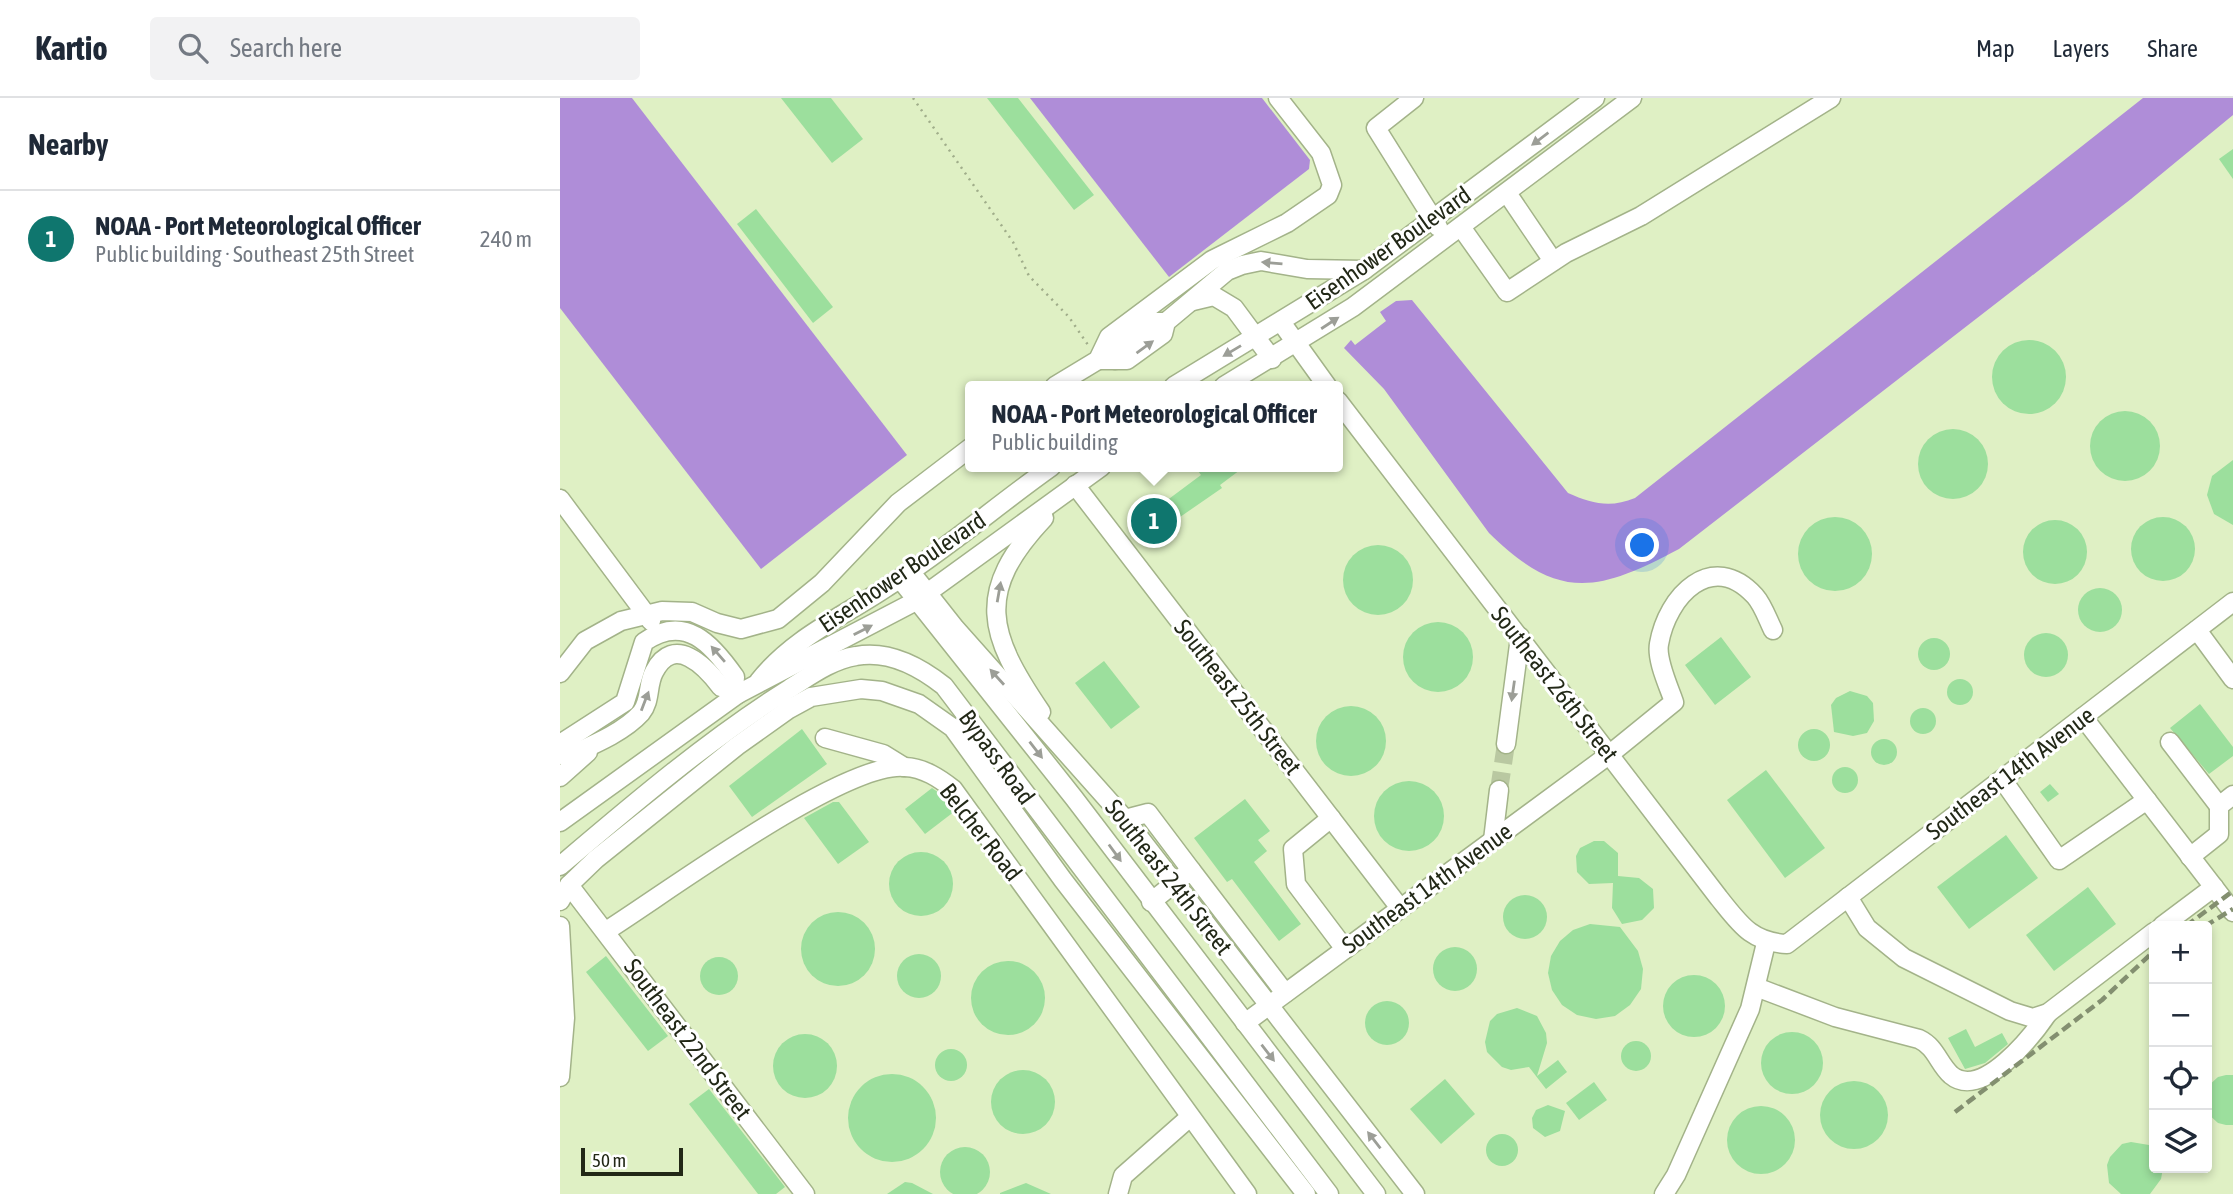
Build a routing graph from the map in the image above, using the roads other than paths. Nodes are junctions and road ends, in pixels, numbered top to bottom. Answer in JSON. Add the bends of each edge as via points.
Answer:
{"nodes":[{"id":1,"x":1278,"y":98,"type":"edge"},
{"id":2,"x":1414,"y":98,"type":"edge"},
{"id":3,"x":1595,"y":98,"type":"edge"},
{"id":4,"x":1632,"y":98,"type":"edge"},
{"id":5,"x":1830,"y":98,"type":"edge"},
{"id":6,"x":1507,"y":193,"type":"junction"},
{"id":7,"x":1432,"y":219,"type":"junction"},
{"id":8,"x":1461,"y":227,"type":"junction"},
{"id":9,"x":1446,"y":238,"type":"junction"},
{"id":10,"x":1553,"y":261,"type":"junction"},
{"id":11,"x":1364,"y":270,"type":"junction"},
{"id":12,"x":1190,"y":302,"type":"junction"},
{"id":13,"x":1281,"y":322,"type":"junction"},
{"id":14,"x":1257,"y":337,"type":"junction"},
{"id":15,"x":1296,"y":345,"type":"junction"},
{"id":16,"x":1272,"y":359,"type":"junction"},
{"id":17,"x":1107,"y":360,"type":"junction"},
{"id":18,"x":1082,"y":379,"type":"edge"},
{"id":19,"x":1182,"y":381,"type":"edge"},
{"id":20,"x":1233,"y":381,"type":"edge"},
{"id":21,"x":1323,"y":381,"type":"edge"},
{"id":22,"x":1343,"y":407,"type":"edge"},
{"id":23,"x":965,"y":452,"type":"edge"},
{"id":24,"x":1044,"y":472,"type":"edge"},
{"id":25,"x":1094,"y":472,"type":"edge"},
{"id":26,"x":1075,"y":485,"type":"junction"},
{"id":27,"x":560,"y":499,"type":"edge"},
{"id":28,"x":905,"y":575,"type":"junction"},
{"id":29,"x":922,"y":597,"type":"junction"},
{"id":30,"x":2233,"y":602,"type":"edge"},
{"id":31,"x":647,"y":615,"type":"junction"},
{"id":32,"x":1773,"y":630,"type":"dead end"},
{"id":33,"x":2197,"y":630,"type":"junction"},
{"id":34,"x":660,"y":633,"type":"junction"},
{"id":35,"x":1520,"y":637,"type":"junction"},
{"id":36,"x":560,"y":673,"type":"edge"},
{"id":37,"x":2233,"y":679,"type":"edge"},
{"id":38,"x":758,"y":682,"type":"junction"},
{"id":39,"x":736,"y":692,"type":"junction"},
{"id":40,"x":2083,"y":717,"type":"junction"},
{"id":41,"x":825,"y":738,"type":"dead end"},
{"id":42,"x":2170,"y":742,"type":"dead end"},
{"id":43,"x":595,"y":744,"type":"junction"},
{"id":44,"x":1506,"y":744,"type":"tunnel mouth"},
{"id":45,"x":563,"y":751,"type":"edge"},
{"id":46,"x":1609,"y":754,"type":"junction"},
{"id":47,"x":905,"y":766,"type":"junction"},
{"id":48,"x":1078,"y":766,"type":"junction"},
{"id":49,"x":560,"y":777,"type":"edge"},
{"id":50,"x":2002,"y":779,"type":"junction"},
{"id":51,"x":1499,"y":790,"type":"tunnel mouth"},
{"id":52,"x":2147,"y":800,"type":"junction"},
{"id":53,"x":2226,"y":800,"type":"edge"},
{"id":54,"x":1125,"y":818,"type":"junction"},
{"id":55,"x":1331,"y":818,"type":"junction"},
{"id":56,"x":560,"y":822,"type":"edge"},
{"id":57,"x":1493,"y":840,"type":"junction"},
{"id":58,"x":2190,"y":857,"type":"junction"},
{"id":59,"x":560,"y":866,"type":"edge"},
{"id":60,"x":1191,"y":870,"type":"junction"},
{"id":61,"x":1175,"y":883,"type":"junction"},
{"id":62,"x":569,"y":885,"type":"junction"},
{"id":63,"x":2214,"y":887,"type":"junction"},
{"id":64,"x":1849,"y":897,"type":"junction"},
{"id":65,"x":560,"y":901,"type":"edge"},
{"id":66,"x":1151,"y":902,"type":"junction"},
{"id":67,"x":1400,"y":908,"type":"junction"},
{"id":68,"x":2233,"y":912,"type":"edge"},
{"id":69,"x":2169,"y":921,"type":"edge"},
{"id":70,"x":560,"y":926,"type":"edge"},
{"id":71,"x":606,"y":931,"type":"junction"},
{"id":72,"x":2149,"y":936,"type":"edge"},
{"id":73,"x":560,"y":939,"type":"edge"},
{"id":74,"x":1766,"y":943,"type":"junction"},
{"id":75,"x":1345,"y":949,"type":"junction"},
{"id":76,"x":1756,"y":987,"type":"junction"},
{"id":77,"x":1285,"y":993,"type":"junction"},
{"id":78,"x":1270,"y":1005,"type":"junction"},
{"id":79,"x":2048,"y":1013,"type":"junction"},
{"id":80,"x":1245,"y":1023,"type":"junction"},
{"id":81,"x":561,"y":1067,"type":"edge"},
{"id":82,"x":1352,"y":1111,"type":"junction"},
{"id":83,"x":1190,"y":1117,"type":"junction"},
{"id":84,"x":1327,"y":1129,"type":"junction"},
{"id":85,"x":805,"y":1194,"type":"edge"},
{"id":86,"x":1118,"y":1194,"type":"edge"},
{"id":87,"x":1247,"y":1194,"type":"edge"},
{"id":88,"x":1306,"y":1194,"type":"edge"},
{"id":89,"x":1329,"y":1194,"type":"edge"},
{"id":90,"x":1376,"y":1194,"type":"edge"},
{"id":91,"x":1415,"y":1194,"type":"edge"},
{"id":92,"x":1664,"y":1194,"type":"edge"}],
"edges":[{"from":1,"to":17,"type":"street","via":[[1321,153],[1332,185],[1328,195],[1287,223],[1212,260],[1109,337]]},
{"from":2,"to":7,"type":"street","via":[[1376,128]]},
{"from":3,"to":7,"type":"street","name":"Eisenhower Boulevard","one_way":true},
{"from":4,"to":6,"type":"street","name":"Eisenhower Boulevard"},
{"from":5,"to":10,"type":"street","via":[[1641,216]]},
{"from":6,"to":8,"type":"street","name":"Eisenhower Boulevard"},
{"from":6,"to":10,"type":"street"},
{"from":7,"to":9,"type":"street"},
{"from":7,"to":11,"type":"street","name":"Eisenhower Boulevard"},
{"from":8,"to":9,"type":"street","name":"Eisenhower Boulevard"},
{"from":8,"to":10,"type":"street","via":[[1507,292]]},
{"from":15,"to":9,"type":"street","name":"Eisenhower Boulevard","one_way":true},
{"from":11,"to":12,"type":"street","one_way":true,"via":[[1307,269],[1261,261],[1227,271]]},
{"from":11,"to":13,"type":"street","name":"Eisenhower Boulevard"},
{"from":12,"to":14,"type":"street","via":[[1214,296],[1234,308]]},
{"from":12,"to":17,"type":"street","via":[[1166,323],[1152,322]]},
{"from":13,"to":14,"type":"street","name":"Eisenhower Boulevard"},
{"from":13,"to":15,"type":"street"},
{"from":14,"to":16,"type":"street"},
{"from":14,"to":19,"type":"street","name":"Eisenhower Boulevard","one_way":true},
{"from":15,"to":16,"type":"street","name":"Eisenhower Boulevard"},
{"from":15,"to":21,"type":"street"},
{"from":16,"to":20,"type":"street","name":"Eisenhower Boulevard"},
{"from":17,"to":18,"type":"street"},
{"from":22,"to":35,"type":"street","name":"Southeast 26th Street"},
{"from":23,"to":31,"type":"street","via":[[898,503],[822,583],[778,618],[741,629],[692,611]]},
{"from":24,"to":28,"type":"street","name":"Eisenhower Boulevard"},
{"from":25,"to":26,"type":"street","name":"Eisenhower Boulevard"},
{"from":26,"to":29,"type":"street","name":"Eisenhower Boulevard"},
{"from":48,"to":26,"type":"street","one_way":true,"via":[[1008,658],[996,613],[1004,569],[1019,544]]},
{"from":26,"to":55,"type":"street","name":"Southeast 25th Street"},
{"from":27,"to":31,"type":"street"},
{"from":28,"to":29,"type":"street","name":"Southeast 24th Street"},
{"from":28,"to":38,"type":"street","name":"Eisenhower Boulevard","via":[[777,658]]},
{"from":38,"to":29,"type":"street","name":"Eisenhower Boulevard","one_way":true,"via":[[780,675]]},
{"from":48,"to":29,"type":"street","name":"Southeast 24th Street","one_way":true},
{"from":29,"to":66,"type":"street","name":"Southeast 24th Street","one_way":true},
{"from":30,"to":33,"type":"street","name":"Southeast 14th Avenue"},
{"from":31,"to":34,"type":"street"},
{"from":31,"to":36,"type":"street","via":[[621,621],[585,641]]},
{"from":32,"to":46,"type":"street","name":"Southeast 14th Avenue","via":[[1757,598],[1737,580],[1713,577],[1691,583],[1675,600],[1658,646],[1674,702]]},
{"from":33,"to":37,"type":"street"},
{"from":33,"to":40,"type":"street","name":"Southeast 14th Avenue"},
{"from":39,"to":34,"type":"street","one_way":true,"via":[[735,677],[709,644],[685,631]]},
{"from":34,"to":45,"type":"street","via":[[644,642],[625,702]]},
{"from":35,"to":44,"type":"street","one_way":true},
{"from":35,"to":46,"type":"street","name":"Southeast 26th Street"},
{"from":38,"to":39,"type":"street","name":"Eisenhower Boulevard"},
{"from":43,"to":39,"type":"street","one_way":true,"via":[[641,712],[655,670],[672,657],[699,660],[721,687]]},
{"from":39,"to":56,"type":"street","name":"Eisenhower Boulevard"},
{"from":40,"to":50,"type":"street","name":"Southeast 14th Avenue"},
{"from":40,"to":52,"type":"street"},
{"from":41,"to":47,"type":"street","via":[[883,754]]},
{"from":42,"to":53,"type":"street"},
{"from":43,"to":45,"type":"street"},
{"from":43,"to":49,"type":"street"},
{"from":46,"to":57,"type":"street","name":"Southeast 14th Avenue"},
{"from":46,"to":74,"type":"street","name":"Southeast 26th Street","via":[[1745,930]]},
{"from":47,"to":71,"type":"street","name":"Belcher Road","via":[[873,772],[821,794]]},
{"from":47,"to":83,"type":"street","name":"Belcher Road","via":[[937,776],[953,789]]},
{"from":48,"to":54,"type":"street","name":"Southeast 24th Street"},
{"from":50,"to":52,"type":"street","via":[[2059,860]]},
{"from":50,"to":64,"type":"street","name":"Southeast 14th Avenue"},
{"from":51,"to":57,"type":"street"},
{"from":52,"to":58,"type":"street"},
{"from":53,"to":58,"type":"street","via":[[2220,834]]},
{"from":54,"to":60,"type":"street","via":[[1148,813]]},
{"from":54,"to":61,"type":"street","name":"Southeast 24th Street"},
{"from":55,"to":67,"type":"street","name":"Southeast 25th Street"},
{"from":55,"to":75,"type":"street","via":[[1293,849],[1296,884]]},
{"from":57,"to":67,"type":"street","name":"Southeast 14th Avenue"},
{"from":58,"to":63,"type":"street"},
{"from":59,"to":89,"type":"street","name":"Bypass Road","via":[[758,709],[821,669],[857,655],[909,663],[944,686]]},
{"from":60,"to":61,"type":"street"},
{"from":60,"to":77,"type":"street"},
{"from":61,"to":66,"type":"street"},
{"from":61,"to":78,"type":"street","name":"Southeast 24th Street"},
{"from":62,"to":65,"type":"street"},
{"from":62,"to":71,"type":"street","name":"Southeast 22nd Street"},
{"from":62,"to":88,"type":"street","via":[[737,746],[811,697],[861,689],[919,704],[953,728],[1063,880]]},
{"from":63,"to":68,"type":"street"},
{"from":63,"to":69,"type":"street"},
{"from":64,"to":74,"type":"street","name":"Southeast 14th Avenue","via":[[1787,944]]},
{"from":64,"to":79,"type":"street","via":[[1867,928],[1903,958],[2010,1011],[2033,1018]]},
{"from":66,"to":80,"type":"street","name":"Southeast 24th Street"},
{"from":67,"to":75,"type":"street","name":"Southeast 14th Avenue"},
{"from":70,"to":73,"type":"street"},
{"from":71,"to":85,"type":"street","name":"Southeast 22nd Street"},
{"from":72,"to":79,"type":"street"},
{"from":73,"to":81,"type":"street","via":[[565,1018]]},
{"from":74,"to":76,"type":"street"},
{"from":75,"to":77,"type":"street","name":"Southeast 14th Avenue"},
{"from":76,"to":79,"type":"street","via":[[1835,1017],[1919,1039],[1931,1045],[1952,1075],[1966,1081],[2015,1055]]},
{"from":76,"to":92,"type":"street","via":[[1745,1022]]},
{"from":77,"to":78,"type":"street","name":"Southeast 14th Avenue"},
{"from":78,"to":80,"type":"street","name":"Southeast 14th Avenue"},
{"from":78,"to":82,"type":"street","name":"Southeast 24th Street"},
{"from":80,"to":84,"type":"street","name":"Southeast 24th Street","one_way":true},
{"from":82,"to":84,"type":"street"},
{"from":91,"to":82,"type":"street","name":"Southeast 24th Street","one_way":true},
{"from":83,"to":86,"type":"street","via":[[1123,1176]]},
{"from":83,"to":87,"type":"street","name":"Belcher Road"},
{"from":84,"to":90,"type":"street","name":"Southeast 24th Street"}]}
